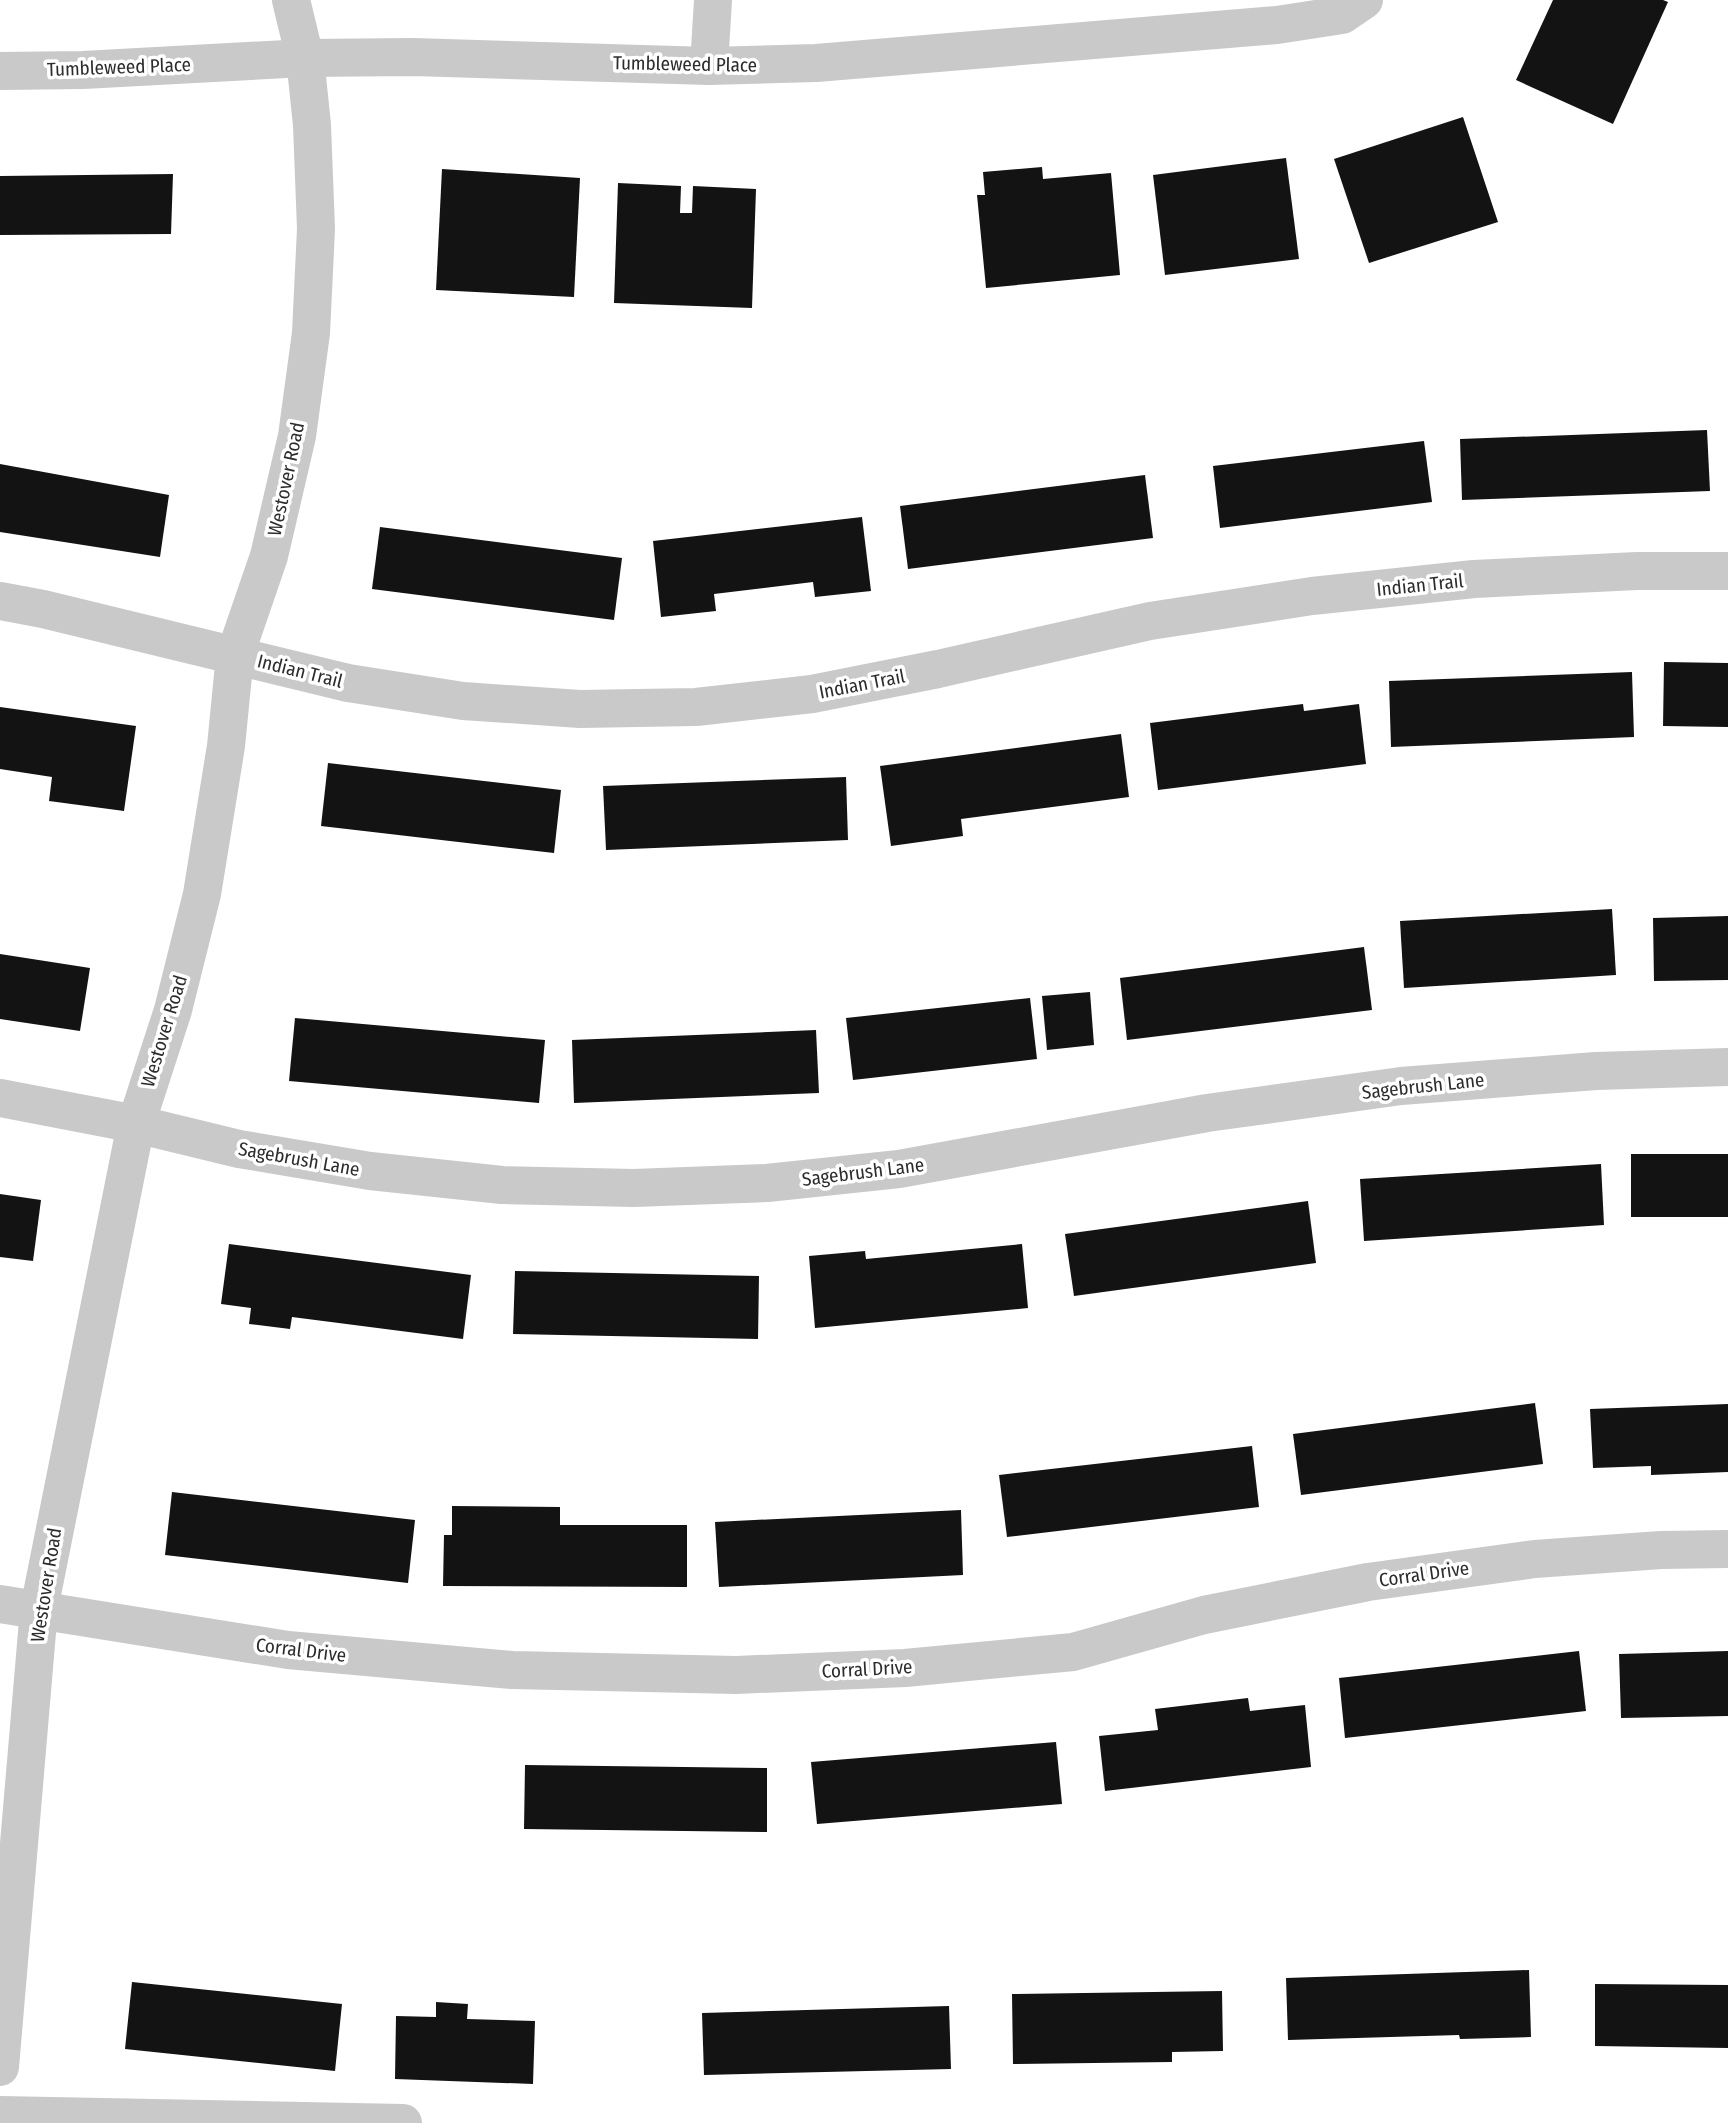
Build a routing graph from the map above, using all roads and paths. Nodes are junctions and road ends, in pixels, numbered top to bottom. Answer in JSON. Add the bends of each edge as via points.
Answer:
{"nodes":[{"id":1,"x":291,"y":0,"type":"edge"},
{"id":2,"x":713,"y":0,"type":"edge"},
{"id":3,"x":1364,"y":0,"type":"edge"},
{"id":4,"x":305,"y":58,"type":"junction"},
{"id":5,"x":709,"y":66,"type":"junction"},
{"id":6,"x":0,"y":71,"type":"edge"},
{"id":7,"x":1728,"y":571,"type":"edge"},
{"id":8,"x":0,"y":601,"type":"edge"},
{"id":9,"x":235,"y":655,"type":"junction"},
{"id":10,"x":1728,"y":1067,"type":"edge"},
{"id":11,"x":0,"y":1098,"type":"edge"},
{"id":12,"x":136,"y":1124,"type":"junction"},
{"id":13,"x":1728,"y":1549,"type":"edge"},
{"id":14,"x":0,"y":1604,"type":"edge"},
{"id":15,"x":39,"y":1609,"type":"junction"},
{"id":16,"x":0,"y":2067,"type":"edge"},
{"id":17,"x":0,"y":2115,"type":"edge"},
{"id":18,"x":403,"y":2123,"type":"edge"}],
"edges":[{"from":1,"to":4,"type":"street","name":"Westover Road"},
{"from":2,"to":5,"type":"street"},
{"from":3,"to":5,"type":"street","name":"Tumbleweed Place","via":[[1342,15],[1277,25],[816,63]]},
{"from":4,"to":5,"type":"street","name":"Tumbleweed Place"},
{"from":4,"to":6,"type":"street","name":"Tumbleweed Place"},
{"from":4,"to":9,"type":"street","name":"Westover Road","via":[[316,229],[311,333],[297,436],[282,503]]},
{"from":7,"to":9,"type":"street","name":"Indian Trail","via":[[1474,579],[1312,596],[1150,621],[812,694],[696,707],[580,709],[463,701],[348,683]]},
{"from":8,"to":9,"type":"street","name":"Indian Trail"},
{"from":9,"to":12,"type":"street","name":"Westover Road","via":[[226,746],[202,894],[173,1010]]},
{"from":10,"to":12,"type":"street","name":"Sagebrush Lane","via":[[1596,1070],[1401,1086],[1207,1113],[899,1169],[767,1184],[647,1188],[502,1185],[369,1171],[239,1149]]},
{"from":11,"to":12,"type":"street","name":"Sagebrush Lane"},
{"from":12,"to":15,"type":"street","name":"Westover Road"},
{"from":13,"to":15,"type":"street","name":"Corral Drive","via":[[1535,1559],[1368,1582],[1204,1615],[1073,1652],[905,1668],[736,1675],[512,1670],[288,1650]]},
{"from":14,"to":15,"type":"street","name":"Corral Drive"},
{"from":15,"to":16,"type":"street","name":"Westover Road"},
{"from":17,"to":18,"type":"street"}]}
